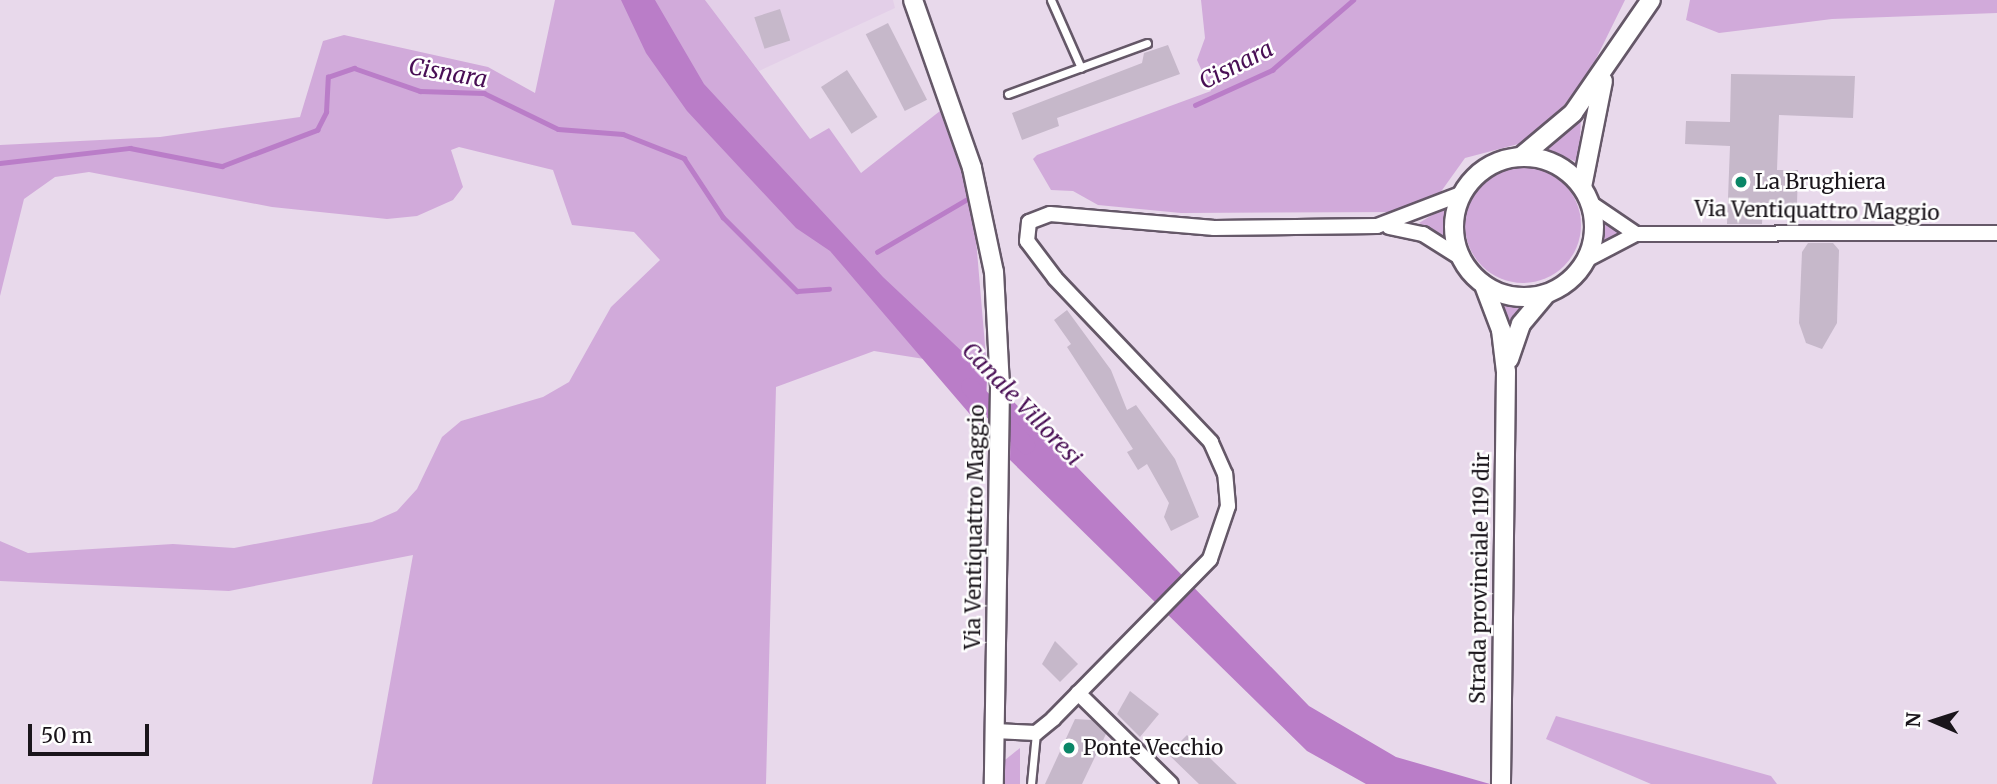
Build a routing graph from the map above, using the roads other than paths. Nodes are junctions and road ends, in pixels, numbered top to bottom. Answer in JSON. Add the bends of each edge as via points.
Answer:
{"nodes":[{"id":1,"x":912,"y":0,"type":"edge"},
{"id":2,"x":1051,"y":0,"type":"edge"},
{"id":3,"x":1651,"y":0,"type":"edge"},
{"id":4,"x":1147,"y":43,"type":"dead end"},
{"id":5,"x":1082,"y":68,"type":"junction"},
{"id":6,"x":1605,"y":71,"type":"junction"},
{"id":7,"x":1008,"y":94,"type":"dead end"},
{"id":8,"x":1522,"y":156,"type":"junction"},
{"id":9,"x":1461,"y":194,"type":"junction"},
{"id":10,"x":1586,"y":195,"type":"junction"},
{"id":11,"x":1377,"y":226,"type":"junction"},
{"id":12,"x":1997,"y":233,"type":"edge"},
{"id":13,"x":1636,"y":234,"type":"junction"},
{"id":14,"x":1461,"y":258,"type":"junction"},
{"id":15,"x":1586,"y":260,"type":"junction"},
{"id":16,"x":1484,"y":285,"type":"junction"},
{"id":17,"x":1546,"y":294,"type":"junction"},
{"id":18,"x":1506,"y":372,"type":"junction"},
{"id":19,"x":1079,"y":692,"type":"junction"},
{"id":20,"x":995,"y":731,"type":"junction"},
{"id":21,"x":1036,"y":733,"type":"junction"},
{"id":22,"x":994,"y":784,"type":"edge"},
{"id":23,"x":1031,"y":784,"type":"edge"},
{"id":24,"x":1171,"y":784,"type":"edge"},
{"id":25,"x":1501,"y":784,"type":"edge"}],
"edges":[{"from":1,"to":20,"type":"street","name":"Via Ventiquattro Maggio","via":[[982,203],[995,283],[1000,387]]},
{"from":2,"to":5,"type":"lane"},
{"from":3,"to":6,"type":"street"},
{"from":4,"to":5,"type":"lane"},
{"from":5,"to":7,"type":"lane"},
{"from":6,"to":8,"type":"street","via":[[1558,129]]},
{"from":6,"to":10,"type":"street"},
{"from":8,"to":9,"type":"street","via":[[1486,167]]},
{"from":8,"to":10,"type":"street","via":[[1556,164]]},
{"from":9,"to":11,"type":"street"},
{"from":9,"to":14,"type":"street","via":[[1453,233]]},
{"from":10,"to":13,"type":"street"},
{"from":10,"to":15,"type":"street","via":[[1593,237]]},
{"from":11,"to":14,"type":"street","via":[[1423,233]]},
{"from":11,"to":19,"type":"street","via":[[1214,228],[1050,214],[1029,222],[1027,241],[1055,278],[1199,428],[1219,457],[1228,489],[1225,524],[1197,575]]},
{"from":12,"to":13,"type":"street","name":"Via Ventiquattro Maggio"},
{"from":13,"to":15,"type":"street","name":"Via Ventiquattro Maggio"},
{"from":14,"to":16,"type":"street"},
{"from":15,"to":17,"type":"street","via":[[1569,281]]},
{"from":16,"to":17,"type":"street","via":[[1521,297]]},
{"from":16,"to":18,"type":"street","name":"Strada provinciale 119 dir","via":[[1500,330]]},
{"from":17,"to":18,"type":"street","name":"Strada provinciale 119 dir","via":[[1521,324]]},
{"from":18,"to":25,"type":"street","name":"Strada provinciale 119 dir"},
{"from":19,"to":21,"type":"street"},
{"from":19,"to":24,"type":"street"},
{"from":20,"to":21,"type":"street"},
{"from":20,"to":22,"type":"street","name":"Via Ventiquattro Maggio"},
{"from":21,"to":23,"type":"lane"}]}
